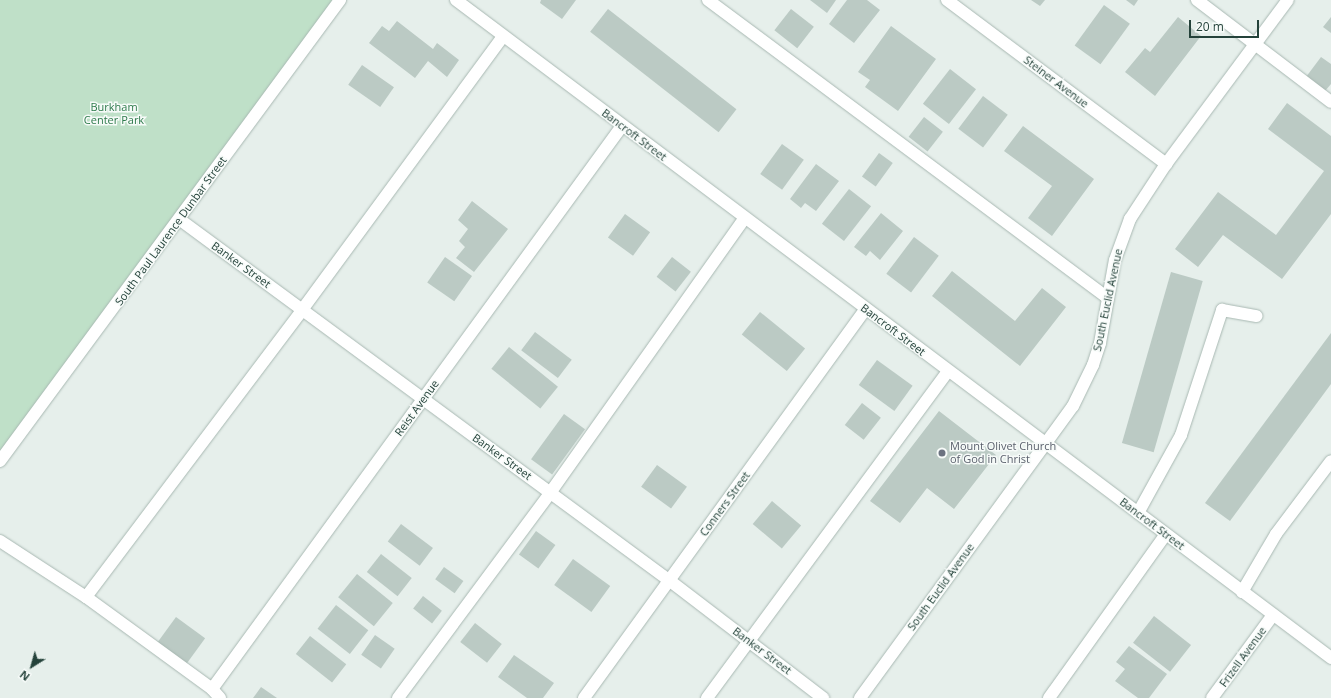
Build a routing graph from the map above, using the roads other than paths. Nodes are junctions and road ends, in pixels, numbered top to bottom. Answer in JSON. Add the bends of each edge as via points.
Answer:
{"nodes":[{"id":1,"x":340,"y":0,"type":"edge"},
{"id":2,"x":456,"y":0,"type":"edge"},
{"id":3,"x":708,"y":0,"type":"edge"},
{"id":4,"x":947,"y":0,"type":"edge"},
{"id":5,"x":1197,"y":0,"type":"edge"},
{"id":6,"x":1288,"y":0,"type":"edge"},
{"id":7,"x":503,"y":36,"type":"junction"},
{"id":8,"x":1255,"y":44,"type":"junction"},
{"id":9,"x":1331,"y":102,"type":"edge"},
{"id":10,"x":622,"y":126,"type":"junction"},
{"id":11,"x":1166,"y":164,"type":"junction"},
{"id":12,"x":745,"y":218,"type":"junction"},
{"id":13,"x":179,"y":219,"type":"junction"},
{"id":14,"x":1108,"y":298,"type":"junction"},
{"id":15,"x":302,"y":310,"type":"junction"},
{"id":16,"x":865,"y":310,"type":"junction"},
{"id":17,"x":1256,"y":316,"type":"dead end"},
{"id":18,"x":948,"y":371,"type":"junction"},
{"id":19,"x":423,"y":399,"type":"junction"},
{"id":20,"x":1046,"y":444,"type":"junction"},
{"id":21,"x":0,"y":461,"type":"edge"},
{"id":22,"x":1331,"y":461,"type":"edge"},
{"id":23,"x":550,"y":493,"type":"junction"},
{"id":24,"x":1138,"y":514,"type":"junction"},
{"id":25,"x":1166,"y":534,"type":"junction"},
{"id":26,"x":0,"y":541,"type":"edge"},
{"id":27,"x":670,"y":581,"type":"junction"},
{"id":28,"x":1242,"y":592,"type":"junction"},
{"id":29,"x":86,"y":597,"type":"junction"},
{"id":30,"x":1273,"y":615,"type":"junction"},
{"id":31,"x":750,"y":642,"type":"junction"},
{"id":32,"x":1331,"y":658,"type":"edge"},
{"id":33,"x":216,"y":694,"type":"edge"},
{"id":34,"x":398,"y":698,"type":"edge"},
{"id":35,"x":584,"y":698,"type":"edge"},
{"id":36,"x":707,"y":698,"type":"edge"},
{"id":37,"x":824,"y":698,"type":"edge"},
{"id":38,"x":860,"y":698,"type":"edge"},
{"id":39,"x":1049,"y":698,"type":"edge"},
{"id":40,"x":1212,"y":698,"type":"edge"}],
"edges":[{"from":1,"to":13,"type":"street","name":"South Paul Laurence Dunbar Street"},
{"from":2,"to":7,"type":"street","name":"Bancroft Street"},
{"from":3,"to":14,"type":"street"},
{"from":4,"to":11,"type":"street","name":"Steiner Avenue"},
{"from":5,"to":8,"type":"street"},
{"from":6,"to":8,"type":"street","name":"South Euclid Avenue"},
{"from":7,"to":10,"type":"street","name":"Bancroft Street"},
{"from":7,"to":15,"type":"street"},
{"from":8,"to":9,"type":"street"},
{"from":8,"to":11,"type":"street","name":"South Euclid Avenue"},
{"from":10,"to":12,"type":"street","name":"Bancroft Street"},
{"from":10,"to":19,"type":"street","name":"Reist Avenue"},
{"from":11,"to":14,"type":"street","name":"South Euclid Avenue","via":[[1141,200],[1122,239]]},
{"from":12,"to":16,"type":"street","name":"Bancroft Street"},
{"from":12,"to":23,"type":"street"},
{"from":13,"to":15,"type":"street","name":"Banker Street"},
{"from":13,"to":21,"type":"street","name":"South Paul Laurence Dunbar Street"},
{"from":14,"to":20,"type":"street","name":"South Euclid Avenue","via":[[1102,335],[1093,365],[1073,406]]},
{"from":15,"to":19,"type":"street","name":"Banker Street"},
{"from":15,"to":29,"type":"street"},
{"from":16,"to":18,"type":"street","name":"Bancroft Street"},
{"from":16,"to":27,"type":"street","name":"Conners Street"},
{"from":17,"to":24,"type":"street","via":[[1222,310],[1181,435]]},
{"from":18,"to":20,"type":"street","name":"Bancroft Street"},
{"from":18,"to":31,"type":"street"},
{"from":19,"to":23,"type":"street","name":"Banker Street"},
{"from":19,"to":33,"type":"street","name":"Reist Avenue"},
{"from":20,"to":24,"type":"street","name":"Bancroft Street"},
{"from":20,"to":38,"type":"street","name":"South Euclid Avenue"},
{"from":22,"to":28,"type":"street","via":[[1276,534]]},
{"from":23,"to":27,"type":"street","name":"Banker Street"},
{"from":23,"to":34,"type":"street"},
{"from":24,"to":25,"type":"street","name":"Bancroft Street"},
{"from":25,"to":28,"type":"street","name":"Bancroft Street"},
{"from":25,"to":39,"type":"street"},
{"from":26,"to":29,"type":"street"},
{"from":27,"to":31,"type":"street","name":"Banker Street"},
{"from":27,"to":35,"type":"street","name":"Conners Street"},
{"from":28,"to":30,"type":"street","name":"Bancroft Street"},
{"from":29,"to":33,"type":"street"},
{"from":30,"to":32,"type":"street","name":"Bancroft Street"},
{"from":30,"to":40,"type":"street","name":"Frizell Avenue"},
{"from":31,"to":36,"type":"street"},
{"from":31,"to":37,"type":"street","name":"Banker Street"}]}
